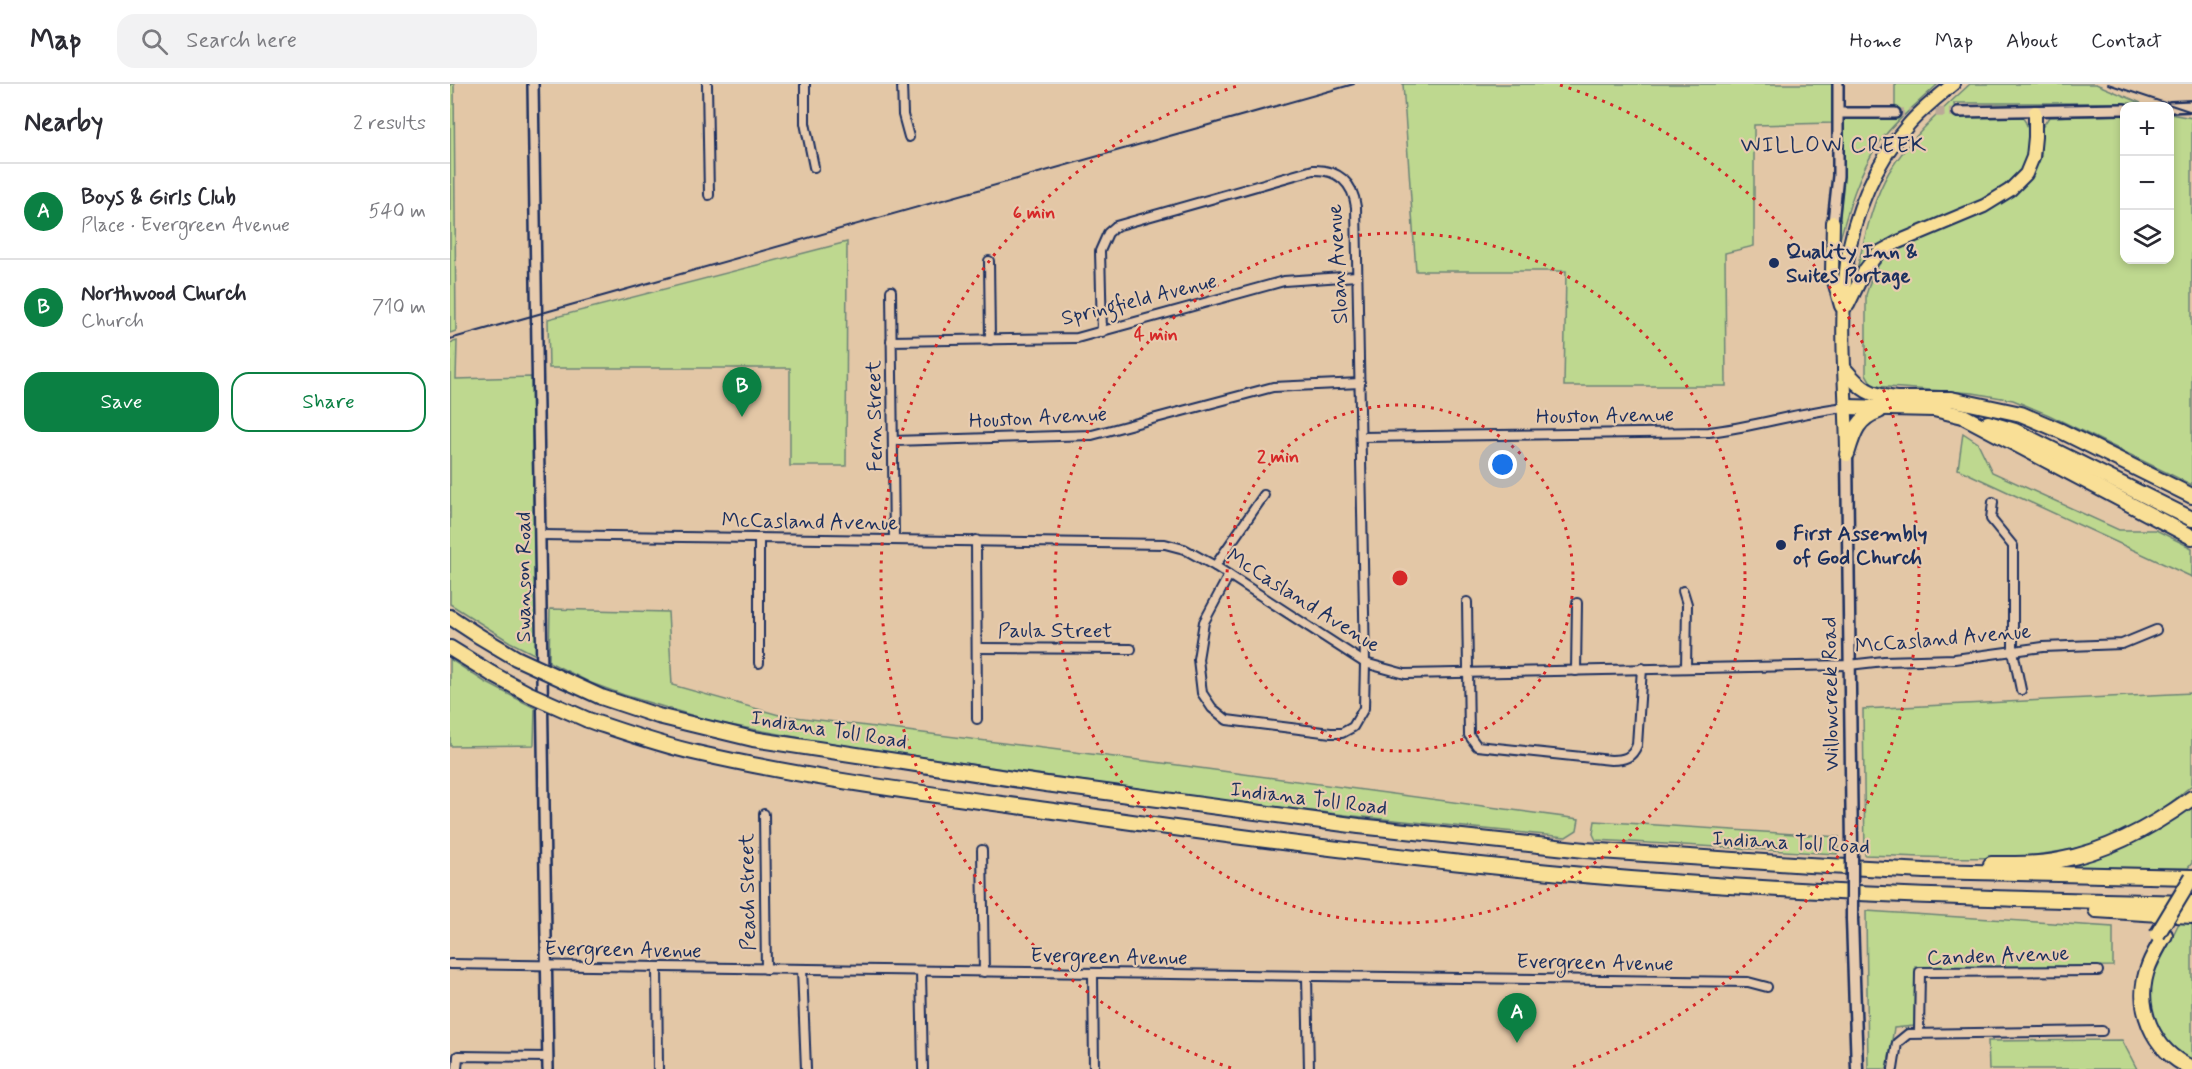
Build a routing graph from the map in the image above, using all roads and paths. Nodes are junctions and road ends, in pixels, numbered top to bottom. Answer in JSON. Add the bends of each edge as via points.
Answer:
{"nodes":[{"id":1,"x":533,"y":84,"type":"edge"},
{"id":2,"x":707,"y":84,"type":"edge"},
{"id":3,"x":805,"y":84,"type":"edge"},
{"id":4,"x":902,"y":84,"type":"edge"},
{"id":5,"x":1838,"y":84,"type":"edge"},
{"id":6,"x":1953,"y":84,"type":"edge"},
{"id":7,"x":2192,"y":106,"type":"edge"},
{"id":8,"x":2174,"y":107,"type":"edge"},
{"id":9,"x":2120,"y":109,"type":"edge"},
{"id":10,"x":1958,"y":112,"type":"tunnel mouth"},
{"id":11,"x":2035,"y":112,"type":"junction"},
{"id":12,"x":1839,"y":113,"type":"junction"},
{"id":13,"x":1895,"y":113,"type":"tunnel mouth"},
{"id":14,"x":909,"y":137,"type":"dead end"},
{"id":15,"x":814,"y":167,"type":"dead end"},
{"id":16,"x":709,"y":195,"type":"dead end"},
{"id":17,"x":1833,"y":222,"type":"joint"},
{"id":18,"x":989,"y":261,"type":"dead end"},
{"id":19,"x":1357,"y":276,"type":"junction"},
{"id":20,"x":891,"y":291,"type":"dead end"},
{"id":21,"x":1844,"y":318,"type":"junction"},
{"id":22,"x":1102,"y":332,"type":"junction"},
{"id":23,"x":990,"y":340,"type":"junction"},
{"id":24,"x":891,"y":341,"type":"junction"},
{"id":25,"x":1845,"y":370,"type":"junction"},
{"id":26,"x":1360,"y":383,"type":"junction"},
{"id":27,"x":1894,"y":403,"type":"junction"},
{"id":28,"x":1846,"y":407,"type":"junction"},
{"id":29,"x":1993,"y":408,"type":"junction"},
{"id":30,"x":1963,"y":416,"type":"junction"},
{"id":31,"x":1362,"y":437,"type":"junction"},
{"id":32,"x":893,"y":441,"type":"junction"},
{"id":33,"x":1847,"y":454,"type":"junction"},
{"id":34,"x":1264,"y":495,"type":"dead end"},
{"id":35,"x":2192,"y":496,"type":"edge"},
{"id":36,"x":1993,"y":502,"type":"dead end"},
{"id":37,"x":2192,"y":509,"type":"edge"},
{"id":38,"x":2192,"y":519,"type":"edge"},
{"id":39,"x":541,"y":535,"type":"junction"},
{"id":40,"x":2192,"y":537,"type":"edge"},
{"id":41,"x":759,"y":538,"type":"junction"},
{"id":42,"x":894,"y":540,"type":"junction"},
{"id":43,"x":976,"y":540,"type":"junction"},
{"id":44,"x":1215,"y":566,"type":"junction"},
{"id":45,"x":1229,"y":575,"type":"junction"},
{"id":46,"x":1683,"y":591,"type":"dead end"},
{"id":47,"x":1467,"y":602,"type":"dead end"},
{"id":48,"x":1576,"y":603,"type":"dead end"},
{"id":49,"x":450,"y":617,"type":"edge"},
{"id":50,"x":2156,"y":630,"type":"dead end"},
{"id":51,"x":450,"y":648,"type":"edge"},
{"id":52,"x":977,"y":648,"type":"junction"},
{"id":53,"x":1131,"y":649,"type":"dead end"},
{"id":54,"x":2013,"y":651,"type":"junction"},
{"id":55,"x":759,"y":663,"type":"dead end"},
{"id":56,"x":1365,"y":663,"type":"junction"},
{"id":57,"x":1849,"y":665,"type":"junction"},
{"id":58,"x":1686,"y":668,"type":"junction"},
{"id":59,"x":1642,"y":669,"type":"junction"},
{"id":60,"x":1576,"y":671,"type":"junction"},
{"id":61,"x":1468,"y":674,"type":"junction"},
{"id":62,"x":2021,"y":690,"type":"dead end"},
{"id":63,"x":977,"y":719,"type":"dead end"},
{"id":64,"x":2192,"y":798,"type":"edge"},
{"id":65,"x":764,"y":814,"type":"dead end"},
{"id":66,"x":982,"y":850,"type":"dead end"},
{"id":67,"x":1925,"y":871,"type":"junction"},
{"id":68,"x":2192,"y":877,"type":"edge"},
{"id":69,"x":2192,"y":890,"type":"edge"},
{"id":70,"x":1965,"y":898,"type":"junction"},
{"id":71,"x":2192,"y":903,"type":"edge"},
{"id":72,"x":2192,"y":916,"type":"edge"},
{"id":73,"x":2161,"y":935,"type":"junction"},
{"id":74,"x":450,"y":964,"type":"edge"},
{"id":75,"x":546,"y":966,"type":"junction"},
{"id":76,"x":657,"y":967,"type":"junction"},
{"id":77,"x":766,"y":969,"type":"junction"},
{"id":78,"x":802,"y":969,"type":"junction"},
{"id":79,"x":921,"y":971,"type":"junction"},
{"id":80,"x":2098,"y":971,"type":"dead end"},
{"id":81,"x":984,"y":972,"type":"junction"},
{"id":82,"x":1093,"y":975,"type":"junction"},
{"id":83,"x":1306,"y":977,"type":"junction"},
{"id":84,"x":1767,"y":987,"type":"dead end"},
{"id":85,"x":2102,"y":1032,"type":"dead end"},
{"id":86,"x":1919,"y":1033,"type":"junction"},
{"id":87,"x":548,"y":1057,"type":"junction"},
{"id":88,"x":2192,"y":1068,"type":"edge"},
{"id":89,"x":457,"y":1069,"type":"edge"},
{"id":90,"x":548,"y":1069,"type":"edge"},
{"id":91,"x":658,"y":1069,"type":"edge"},
{"id":92,"x":806,"y":1069,"type":"edge"},
{"id":93,"x":922,"y":1069,"type":"edge"},
{"id":94,"x":1094,"y":1069,"type":"edge"},
{"id":95,"x":1309,"y":1069,"type":"edge"},
{"id":96,"x":1857,"y":1069,"type":"edge"},
{"id":97,"x":1893,"y":1069,"type":"edge"},
{"id":98,"x":2177,"y":1069,"type":"edge"}],
"edges":[{"from":1,"to":39,"type":"street","name":"Swanson Road"},
{"from":2,"to":16,"type":"street"},
{"from":3,"to":15,"type":"street","via":[[805,123]]},
{"from":4,"to":14,"type":"street","via":[[903,115]]},
{"from":5,"to":12,"type":"street"},
{"from":6,"to":21,"type":"main road","via":[[1909,123],[1890,148],[1862,204],[1846,263]]},
{"from":7,"to":8,"type":"street"},
{"from":9,"to":11,"type":"street"},
{"from":10,"to":11,"type":"street"},
{"from":11,"to":21,"type":"main road","via":[[2033,157],[2026,174],[2010,190],[1984,206],[1878,254],[1850,297]]},
{"from":12,"to":13,"type":"street"},
{"from":12,"to":17,"type":"street"},
{"from":17,"to":21,"type":"main road","via":[[1832,274]]},
{"from":18,"to":23,"type":"street"},
{"from":19,"to":22,"type":"street","name":"Springfield Avenue","via":[[1284,281]]},
{"from":19,"to":22,"type":"street","name":"Sloan Avenue","via":[[1354,196],[1341,177],[1313,170],[1116,226],[1100,251]]},
{"from":19,"to":26,"type":"street","name":"Sloan Avenue"},
{"from":20,"to":24,"type":"street","name":"Fern Street"},
{"from":21,"to":25,"type":"main road","name":"Willowcreek Road"},
{"from":22,"to":23,"type":"street","name":"Springfield Avenue","via":[[1077,338]]},
{"from":23,"to":24,"type":"street","name":"Springfield Avenue"},
{"from":24,"to":32,"type":"street","name":"Fern Street"},
{"from":25,"to":27,"type":"highway","via":[[1865,390]]},
{"from":25,"to":28,"type":"main road","name":"Willowcreek Road"},
{"from":26,"to":31,"type":"street","name":"Sloan Avenue"},
{"from":26,"to":32,"type":"street","name":"Houston Avenue","via":[[1273,387],[1109,433]]},
{"from":27,"to":28,"type":"highway"},
{"from":27,"to":29,"type":"highway","via":[[1951,399]]},
{"from":27,"to":30,"type":"highway"},
{"from":27,"to":33,"type":"highway","via":[[1861,420]]},
{"from":28,"to":31,"type":"street","name":"Houston Avenue","via":[[1709,432]]},
{"from":28,"to":33,"type":"main road","name":"Willowcreek Road"},
{"from":29,"to":35,"type":"highway","via":[[2021,414],[2061,431]]},
{"from":29,"to":37,"type":"highway","via":[[2021,427]]},
{"from":30,"to":38,"type":"highway","via":[[2015,431]]},
{"from":30,"to":40,"type":"highway"},
{"from":31,"to":56,"type":"street","name":"Sloan Avenue"},
{"from":32,"to":42,"type":"street","name":"Fern Street"},
{"from":33,"to":57,"type":"main road","name":"Willowcreek Road"},
{"from":34,"to":44,"type":"street"},
{"from":36,"to":54,"type":"street","via":[[1991,519],[2013,546]]},
{"from":39,"to":41,"type":"street","name":"McCasland Avenue"},
{"from":39,"to":75,"type":"street","name":"Swanson Road"},
{"from":41,"to":42,"type":"street","name":"McCasland Avenue"},
{"from":41,"to":55,"type":"street"},
{"from":42,"to":43,"type":"street","name":"McCasland Avenue"},
{"from":43,"to":44,"type":"street","name":"McCasland Avenue","via":[[1165,544],[1184,549]]},
{"from":43,"to":52,"type":"street"},
{"from":44,"to":45,"type":"street","name":"McCasland Avenue"},
{"from":45,"to":56,"type":"street","name":"McCasland Avenue"},
{"from":45,"to":56,"type":"street","name":"Sloan Avenue","via":[[1203,622],[1198,659],[1202,693],[1227,720],[1342,733],[1353,727],[1364,708]]},
{"from":46,"to":58,"type":"street","via":[[1687,604]]},
{"from":47,"to":61,"type":"street"},
{"from":48,"to":60,"type":"street"},
{"from":49,"to":67,"type":"highway","name":"Indiana Toll Road","bridge":true,"via":[[525,662],[601,697],[669,719],[753,739],[1359,826],[1585,850]]},
{"from":50,"to":54,"type":"street","name":"McCasland Avenue","via":[[2122,644],[2043,646]]},
{"from":51,"to":70,"type":"highway","bridge":true,"via":[[527,693],[588,720],[694,753],[849,781],[1355,852],[1583,875]]},
{"from":52,"to":53,"type":"street","name":"Paula Street"},
{"from":52,"to":63,"type":"street"},
{"from":54,"to":57,"type":"street","name":"McCasland Avenue","via":[[1955,659]]},
{"from":54,"to":62,"type":"street"},
{"from":56,"to":61,"type":"street","name":"McCasland Avenue","via":[[1405,674]]},
{"from":57,"to":58,"type":"street","name":"McCasland Avenue"},
{"from":57,"to":96,"type":"main road","name":"Willowcreek Road","bridge":true},
{"from":58,"to":59,"type":"street","name":"McCasland Avenue"},
{"from":59,"to":60,"type":"street","name":"McCasland Avenue"},
{"from":59,"to":61,"type":"street","via":[[1637,745],[1632,755],[1620,760],[1477,746],[1469,735]]},
{"from":60,"to":61,"type":"street","name":"McCasland Avenue"},
{"from":64,"to":67,"type":"highway","via":[[2133,836],[2059,861],[1961,865]]},
{"from":65,"to":77,"type":"street","name":"Peach Street"},
{"from":66,"to":81,"type":"street"},
{"from":67,"to":68,"type":"highway","name":"Indiana Toll Road"},
{"from":68,"to":73,"type":"highway","bridge":true},
{"from":69,"to":73,"type":"highway"},
{"from":70,"to":71,"type":"highway"},
{"from":70,"to":72,"type":"highway","via":[[2036,907]]},
{"from":73,"to":88,"type":"highway","via":[[2146,975],[2147,1019],[2164,1049]]},
{"from":73,"to":98,"type":"highway","via":[[2138,972],[2135,1004],[2147,1038],[2158,1054]]},
{"from":74,"to":75,"type":"street","name":"Evergreen Avenue"},
{"from":75,"to":76,"type":"street","name":"Evergreen Avenue"},
{"from":75,"to":87,"type":"street","name":"Swanson Road"},
{"from":76,"to":77,"type":"street","name":"Evergreen Avenue"},
{"from":76,"to":91,"type":"street"},
{"from":77,"to":78,"type":"street","name":"Evergreen Avenue"},
{"from":78,"to":79,"type":"street","name":"Evergreen Avenue"},
{"from":78,"to":92,"type":"street"},
{"from":79,"to":81,"type":"street","name":"Evergreen Avenue"},
{"from":79,"to":93,"type":"street"},
{"from":80,"to":86,"type":"street","name":"Canden Avenue","via":[[1920,972]]},
{"from":81,"to":82,"type":"street","name":"Evergreen Avenue"},
{"from":82,"to":83,"type":"street","name":"Evergreen Avenue"},
{"from":82,"to":94,"type":"street"},
{"from":83,"to":84,"type":"street","name":"Evergreen Avenue","via":[[1748,982]]},
{"from":83,"to":95,"type":"street"},
{"from":85,"to":86,"type":"street"},
{"from":86,"to":97,"type":"street","via":[[1908,1034],[1897,1043]]},
{"from":87,"to":89,"type":"street","via":[[458,1056]]},
{"from":87,"to":90,"type":"street","name":"Swanson Road"}]}
